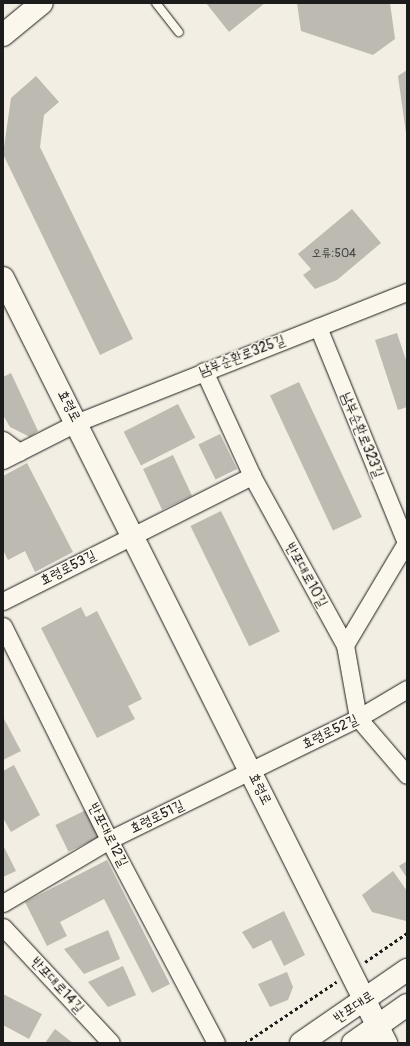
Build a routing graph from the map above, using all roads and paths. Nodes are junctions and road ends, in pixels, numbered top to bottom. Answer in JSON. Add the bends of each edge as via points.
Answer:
{"nodes":[{"id":1,"x":42,"y":3,"type":"edge"},
{"id":2,"x":156,"y":3,"type":"edge"},
{"id":3,"x":179,"y":32,"type":"dead end"},
{"id":4,"x":3,"y":35,"type":"edge"},
{"id":5,"x":3,"y":278,"type":"edge"},
{"id":6,"x":407,"y":292,"type":"edge"},
{"id":7,"x":318,"y":327,"type":"junction"},
{"id":8,"x":204,"y":371,"type":"junction"},
{"id":9,"x":78,"y":422,"type":"junction"},
{"id":10,"x":3,"y":440,"type":"edge"},
{"id":11,"x":19,"y":452,"type":"junction"},
{"id":12,"x":3,"y":460,"type":"edge"},
{"id":13,"x":252,"y":476,"type":"junction"},
{"id":14,"x":134,"y":535,"type":"junction"},
{"id":15,"x":406,"y":542,"type":"edge"},
{"id":16,"x":3,"y":601,"type":"edge"},
{"id":17,"x":3,"y":626,"type":"edge"},
{"id":18,"x":345,"y":645,"type":"junction"},
{"id":19,"x":407,"y":689,"type":"edge"},
{"id":20,"x":358,"y":718,"type":"junction"},
{"id":21,"x":251,"y":770,"type":"junction"},
{"id":22,"x":406,"y":772,"type":"edge"},
{"id":23,"x":109,"y":840,"type":"junction"},
{"id":24,"x":3,"y":903,"type":"edge"},
{"id":25,"x":3,"y":927,"type":"edge"},
{"id":26,"x":407,"y":933,"type":"edge"},
{"id":27,"x":407,"y":970,"type":"edge"},
{"id":28,"x":350,"y":972,"type":"junction"},
{"id":29,"x":364,"y":1000,"type":"junction"},
{"id":30,"x":407,"y":1005,"type":"edge"},
{"id":31,"x":382,"y":1034,"type":"edge"},
{"id":32,"x":111,"y":1043,"type":"edge"},
{"id":33,"x":216,"y":1043,"type":"edge"},
{"id":34,"x":245,"y":1043,"type":"edge"},
{"id":35,"x":301,"y":1043,"type":"edge"},
{"id":36,"x":353,"y":1043,"type":"edge"}],
"edges":[{"from":1,"to":4,"type":"main road"},
{"from":2,"to":3,"type":"lane"},
{"from":5,"to":9,"type":"main road","name":"효령로"},
{"from":6,"to":7,"type":"street","name":"남부순환로325길"},
{"from":7,"to":8,"type":"street","name":"남부순환로325길"},
{"from":7,"to":15,"type":"street","name":"남부순환로323길"},
{"from":8,"to":9,"type":"street","name":"남부순환로325길"},
{"from":8,"to":13,"type":"street","name":"반포대로10길"},
{"from":9,"to":11,"type":"street","name":"남부순환로325길"},
{"from":9,"to":14,"type":"main road","name":"효령로"},
{"from":10,"to":11,"type":"street"},
{"from":11,"to":12,"type":"street","name":"남부순환로325길"},
{"from":13,"to":14,"type":"street"},
{"from":13,"to":18,"type":"street","name":"반포대로10길"},
{"from":14,"to":16,"type":"street","name":"효령로53길"},
{"from":14,"to":21,"type":"main road","name":"효령로"},
{"from":15,"to":18,"type":"street","name":"남부순환로323길"},
{"from":17,"to":23,"type":"street","name":"반포대로12길"},
{"from":18,"to":20,"type":"street","name":"반포대로10길"},
{"from":19,"to":20,"type":"street","name":"효령로52길"},
{"from":20,"to":21,"type":"street","name":"효령로52길"},
{"from":20,"to":22,"type":"street"},
{"from":21,"to":23,"type":"street","name":"효령로51길"},
{"from":21,"to":28,"type":"main road","name":"효령로"},
{"from":23,"to":24,"type":"street","name":"효령로51길"},
{"from":23,"to":33,"type":"street","name":"반포대로12길"},
{"from":25,"to":32,"type":"street","name":"반포대로14길"},
{"from":26,"to":28,"type":"path"},
{"from":27,"to":29,"type":"main road","name":"반포대로"},
{"from":28,"to":29,"type":"main road","name":"효령로"},
{"from":28,"to":34,"type":"path"},
{"from":29,"to":31,"type":"main road","name":"효령로"},
{"from":29,"to":35,"type":"main road","name":"반포대로"},
{"from":30,"to":31,"type":"main road","name":"반포대로"},
{"from":31,"to":36,"type":"main road","name":"반포대로"}]}
